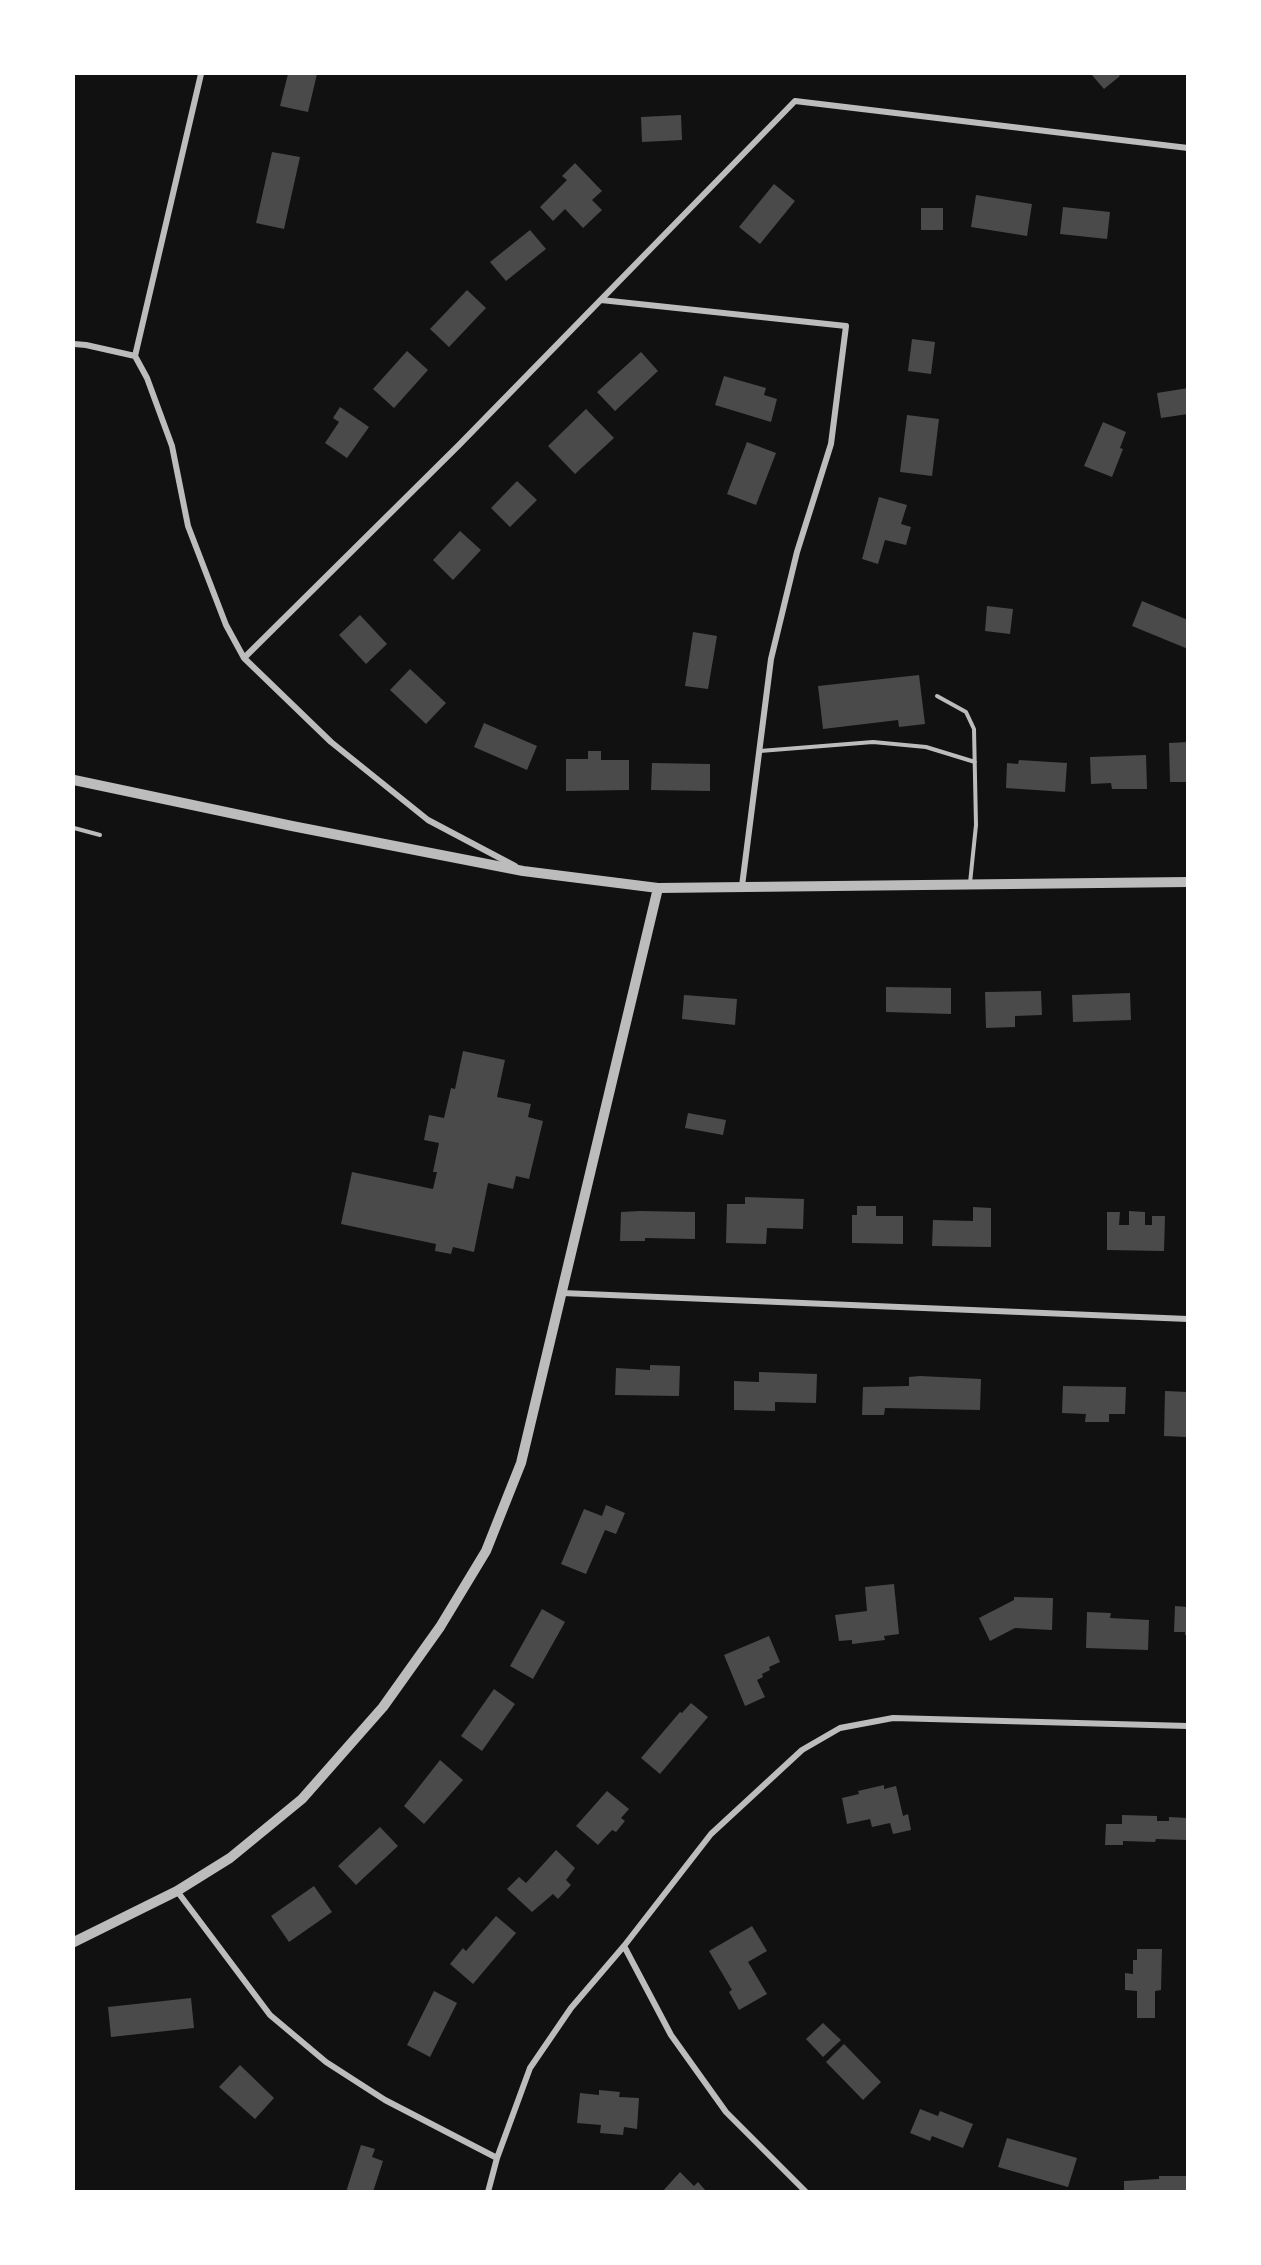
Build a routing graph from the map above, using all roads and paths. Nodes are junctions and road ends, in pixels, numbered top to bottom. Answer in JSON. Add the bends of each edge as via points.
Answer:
{"nodes":[{"id":1,"x":201,"y":74,"type":"edge"},
{"id":2,"x":1188,"y":148,"type":"edge"},
{"id":3,"x":601,"y":300,"type":"junction"},
{"id":4,"x":74,"y":344,"type":"edge"},
{"id":5,"x":135,"y":356,"type":"junction"},
{"id":6,"x":243,"y":658,"type":"junction"},
{"id":7,"x":937,"y":696,"type":"dead end"},
{"id":8,"x":759,"y":751,"type":"junction"},
{"id":9,"x":975,"y":762,"type":"junction"},
{"id":10,"x":74,"y":780,"type":"edge"},
{"id":11,"x":74,"y":828,"type":"edge"},
{"id":12,"x":100,"y":835,"type":"dead end"},
{"id":13,"x":524,"y":871,"type":"junction"},
{"id":14,"x":1188,"y":882,"type":"edge"},
{"id":15,"x":970,"y":884,"type":"junction"},
{"id":16,"x":742,"y":886,"type":"junction"},
{"id":17,"x":658,"y":888,"type":"junction"},
{"id":18,"x":562,"y":1293,"type":"junction"},
{"id":19,"x":1188,"y":1319,"type":"edge"},
{"id":20,"x":1188,"y":1726,"type":"edge"},
{"id":21,"x":177,"y":1892,"type":"junction"},
{"id":22,"x":74,"y":1942,"type":"edge"},
{"id":23,"x":624,"y":1946,"type":"junction"},
{"id":24,"x":497,"y":2158,"type":"junction"},
{"id":25,"x":488,"y":2192,"type":"edge"},
{"id":26,"x":806,"y":2192,"type":"edge"}],
"edges":[{"from":1,"to":5,"type":"street"},
{"from":2,"to":3,"type":"street","via":[[795,101]]},
{"from":3,"to":6,"type":"street"},
{"from":3,"to":8,"type":"street","via":[[846,326],[831,444],[797,552],[771,659]]},
{"from":4,"to":5,"type":"street"},
{"from":5,"to":6,"type":"street","via":[[172,446],[188,526]]},
{"from":6,"to":13,"type":"street","via":[[331,742],[428,820]]},
{"from":7,"to":9,"type":"lane","via":[[966,712],[974,729]]},
{"from":8,"to":9,"type":"lane","via":[[873,742],[926,747]]},
{"from":8,"to":16,"type":"street"},
{"from":9,"to":15,"type":"lane","via":[[976,825]]},
{"from":10,"to":13,"type":"street"},
{"from":11,"to":12,"type":"lane"},
{"from":13,"to":17,"type":"street"},
{"from":14,"to":15,"type":"street"},
{"from":15,"to":16,"type":"street"},
{"from":16,"to":17,"type":"street"},
{"from":17,"to":18,"type":"street"},
{"from":18,"to":19,"type":"street"},
{"from":18,"to":21,"type":"street","via":[[521,1463],[486,1551],[440,1627],[383,1707],[302,1799],[230,1858]]},
{"from":20,"to":23,"type":"street","via":[[892,1718],[840,1728],[802,1750],[711,1834]]},
{"from":21,"to":22,"type":"street"},
{"from":21,"to":24,"type":"street","via":[[270,2015],[326,2062],[385,2100]]},
{"from":23,"to":24,"type":"street","via":[[571,2008],[530,2068]]},
{"from":23,"to":26,"type":"street","via":[[671,2035],[726,2112]]},
{"from":24,"to":25,"type":"street"}]}
